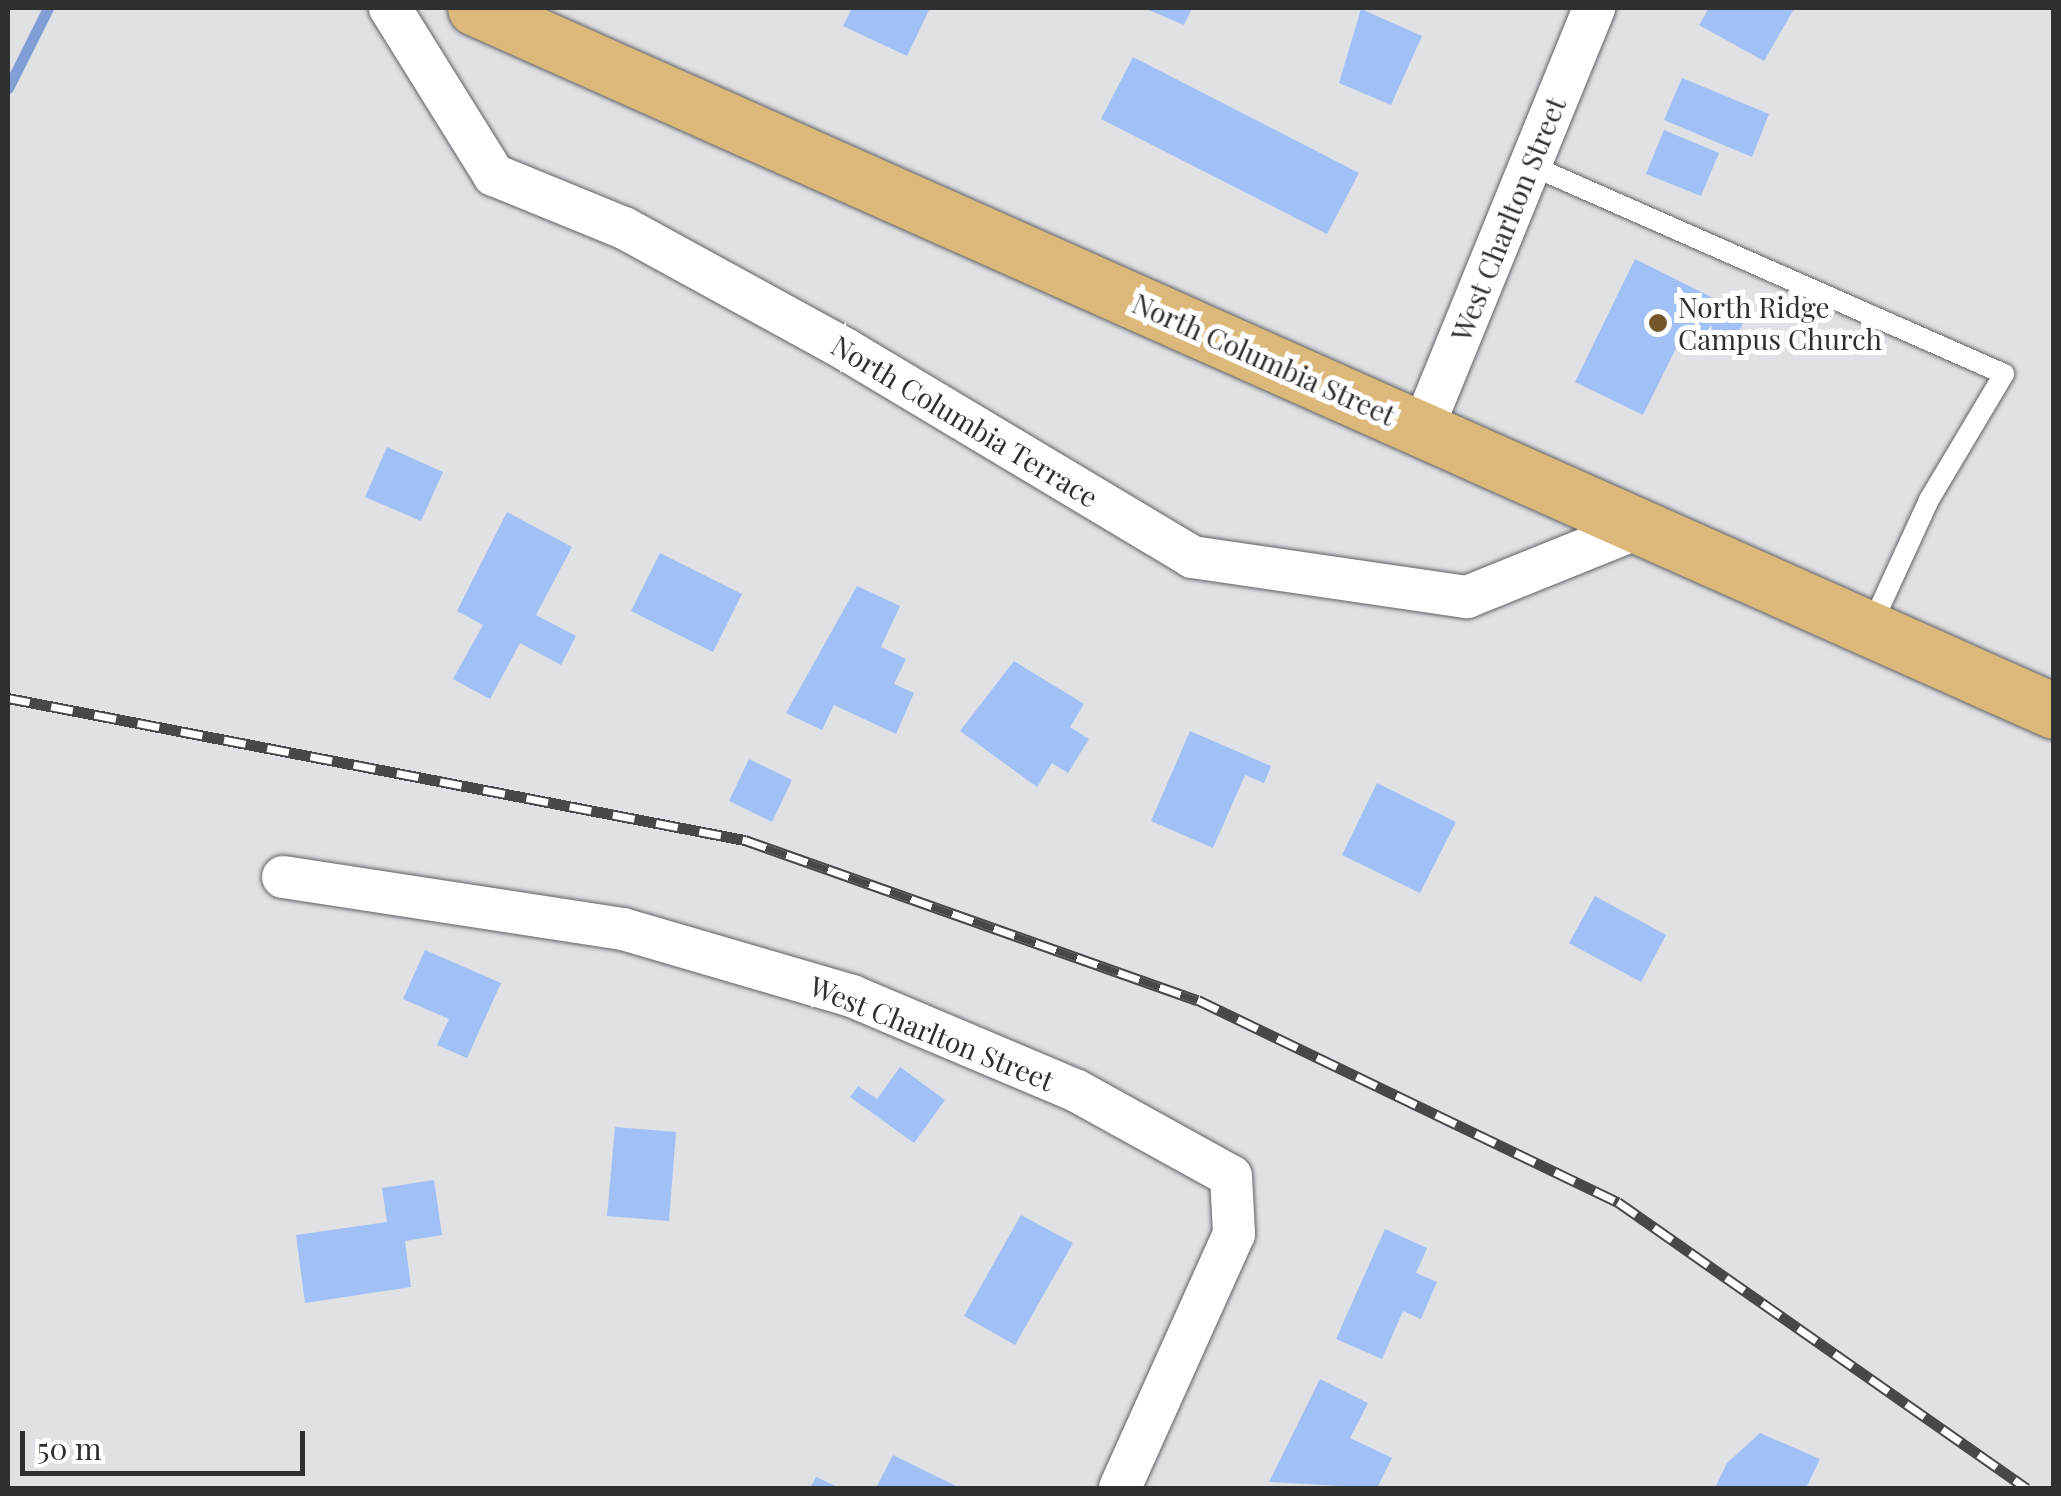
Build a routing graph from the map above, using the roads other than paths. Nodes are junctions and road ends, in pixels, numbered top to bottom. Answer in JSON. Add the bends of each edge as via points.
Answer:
{"nodes":[{"id":1,"x":390,"y":8,"type":"edge"},
{"id":2,"x":475,"y":8,"type":"edge"},
{"id":3,"x":1594,"y":8,"type":"edge"},
{"id":4,"x":1530,"y":165,"type":"junction"},
{"id":5,"x":1422,"y":430,"type":"junction"},
{"id":6,"x":1640,"y":527,"type":"junction"},
{"id":7,"x":1870,"y":629,"type":"junction"},
{"id":8,"x":2054,"y":711,"type":"edge"},
{"id":9,"x":283,"y":877,"type":"dead end"},
{"id":10,"x":1120,"y":1488,"type":"edge"}],
"edges":[{"from":1,"to":6,"type":"street","name":"North Columbia Terrace","via":[[494,176],[624,228],[828,340],[1192,557],[1467,597]]},
{"from":2,"to":5,"type":"main road","name":"North Columbia Street"},
{"from":3,"to":4,"type":"street","name":"West Charlton Street"},
{"from":4,"to":5,"type":"street","name":"West Charlton Street"},
{"from":4,"to":7,"type":"lane","via":[[2004,374],[1929,500]]},
{"from":5,"to":6,"type":"main road","name":"North Columbia Street"},
{"from":6,"to":7,"type":"main road","name":"North Columbia Street"},
{"from":7,"to":8,"type":"main road","name":"North Columbia Street"},
{"from":9,"to":10,"type":"street","name":"West Charlton Street","via":[[623,929],[852,996],[1075,1090],[1231,1176],[1234,1234]]}]}
